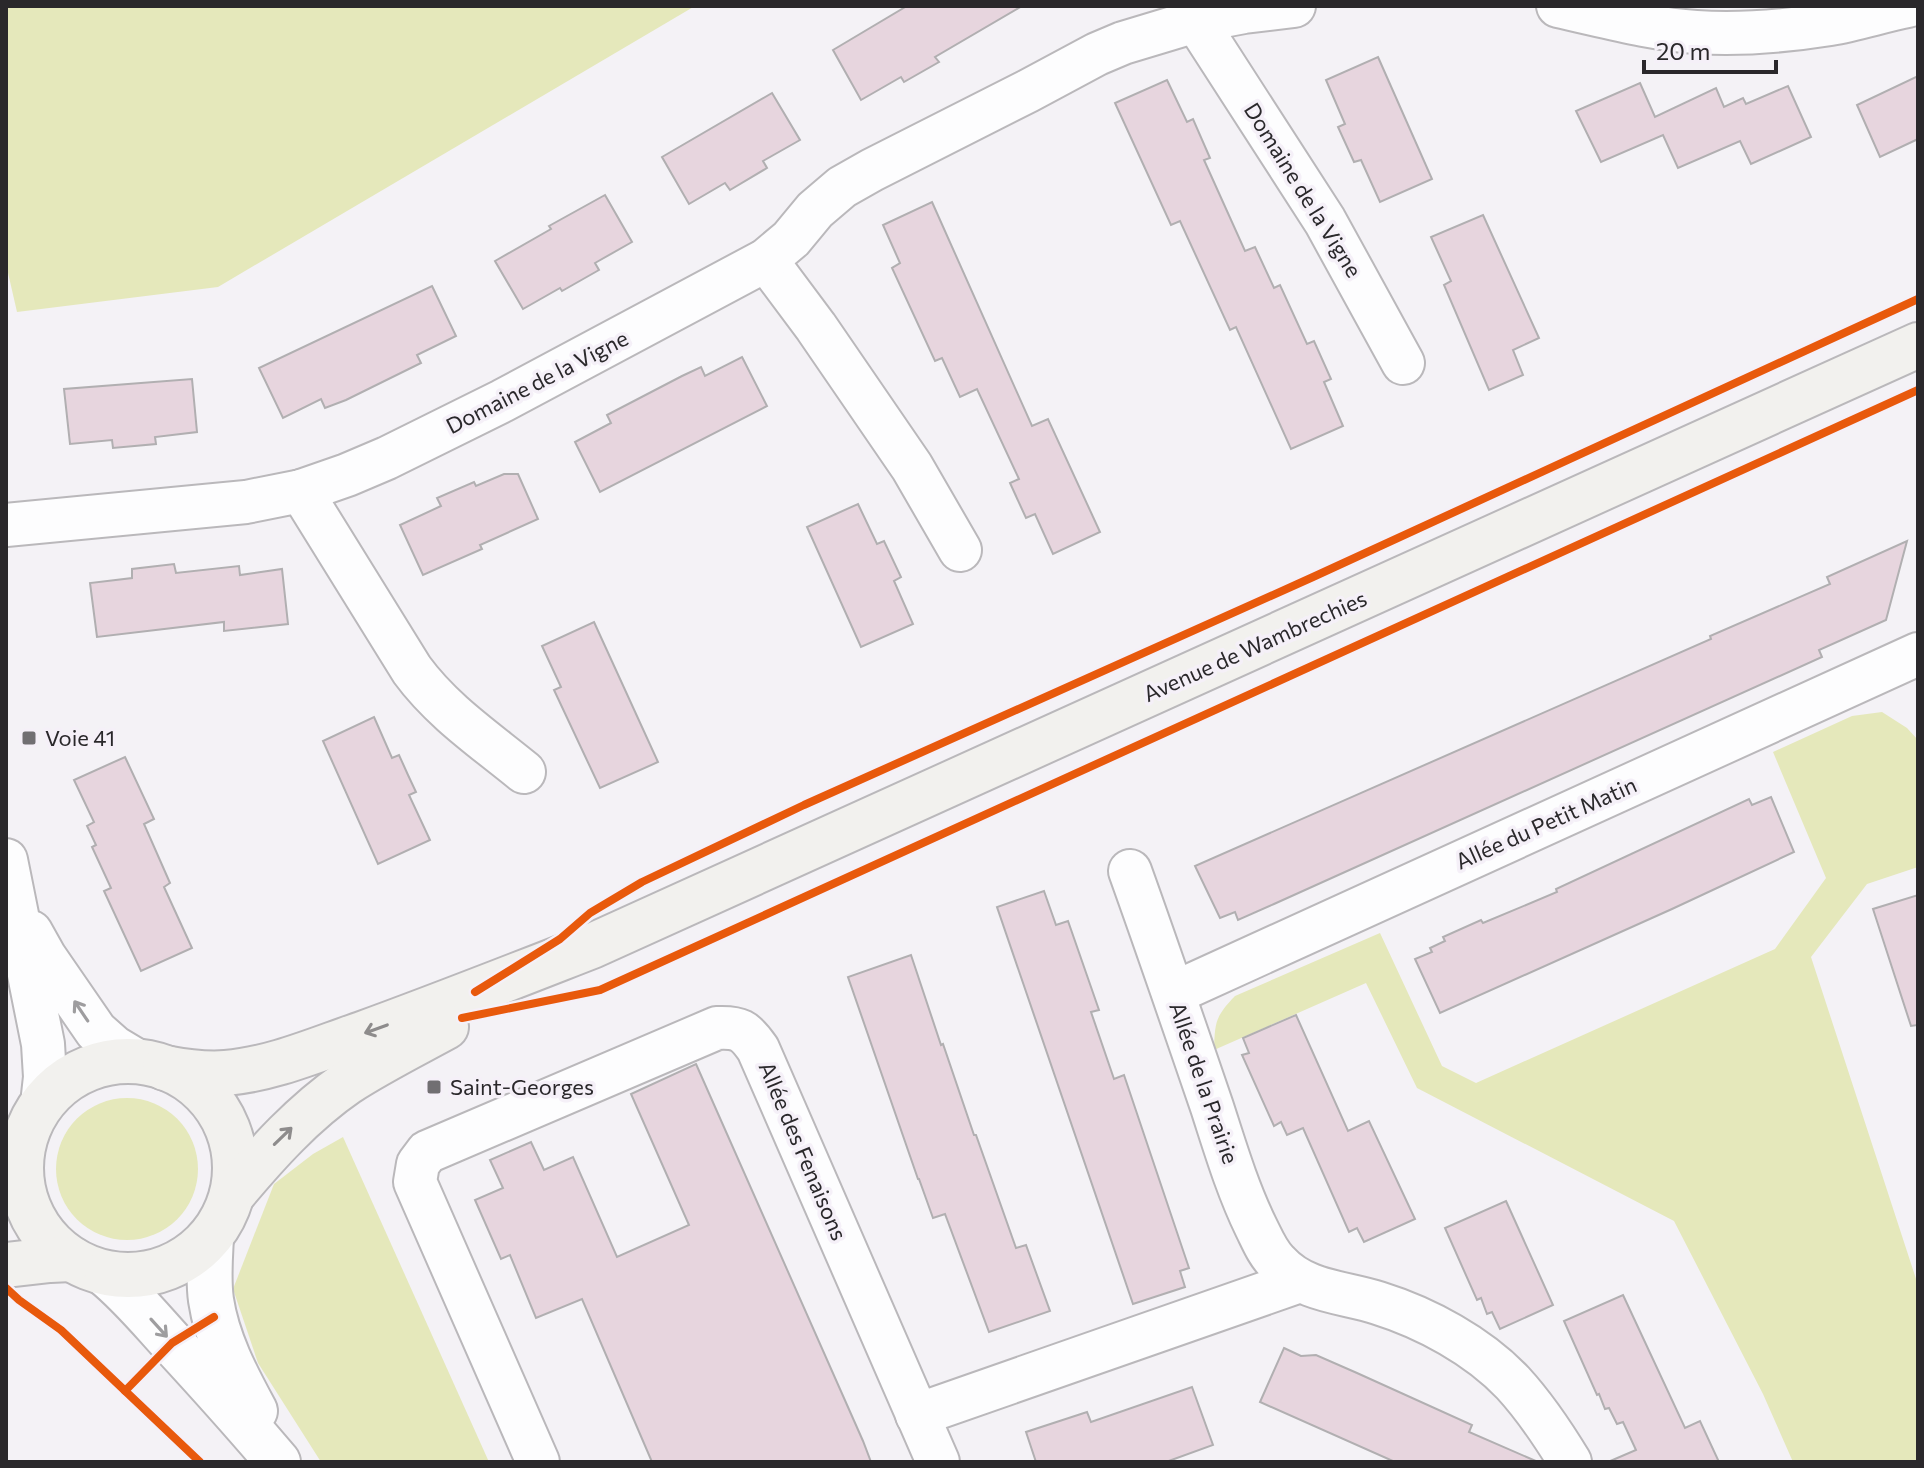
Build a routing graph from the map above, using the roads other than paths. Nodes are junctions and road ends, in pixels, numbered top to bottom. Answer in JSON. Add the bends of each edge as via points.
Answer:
{"nodes":[{"id":1,"x":1294,"y":6,"type":"edge"},
{"id":2,"x":1558,"y":6,"type":"edge"},
{"id":3,"x":1908,"y":6,"type":"edge"},
{"id":4,"x":1196,"y":21,"type":"junction"},
{"id":5,"x":766,"y":260,"type":"junction"},
{"id":6,"x":1918,"y":345,"type":"edge"},
{"id":7,"x":1403,"y":363,"type":"dead end"},
{"id":8,"x":301,"y":491,"type":"junction"},
{"id":9,"x":6,"y":525,"type":"edge"},
{"id":10,"x":960,"y":550,"type":"dead end"},
{"id":11,"x":1918,"y":654,"type":"edge"},
{"id":12,"x":524,"y":772,"type":"dead end"},
{"id":13,"x":6,"y":860,"type":"edge"},
{"id":14,"x":1130,"y":871,"type":"dead end"},
{"id":15,"x":16,"y":903,"type":"junction"},
{"id":16,"x":592,"y":946,"type":"junction"},
{"id":17,"x":1174,"y":993,"type":"junction"},
{"id":18,"x":152,"y":1065,"type":"junction"},
{"id":19,"x":42,"y":1104,"type":"junction"},
{"id":20,"x":14,"y":1154,"type":"edge"},
{"id":21,"x":232,"y":1195,"type":"junction"},
{"id":22,"x":211,"y":1237,"type":"junction"},
{"id":23,"x":6,"y":1265,"type":"edge"},
{"id":24,"x":87,"y":1266,"type":"junction"},
{"id":25,"x":1300,"y":1281,"type":"junction"},
{"id":26,"x":917,"y":1415,"type":"junction"},
{"id":27,"x":280,"y":1462,"type":"edge"},
{"id":28,"x":538,"y":1462,"type":"edge"},
{"id":29,"x":938,"y":1462,"type":"edge"},
{"id":30,"x":1570,"y":1462,"type":"edge"}],
"edges":[{"from":1,"to":4,"type":"street","name":"Domaine de la Vigne"},
{"from":2,"to":3,"type":"street","via":[[1663,28],[1731,33],[1835,24]]},
{"from":4,"to":5,"type":"street","name":"Domaine de la Vigne","via":[[1097,54],[872,170],[842,187]]},
{"from":4,"to":7,"type":"street","name":"Domaine de la Vigne","via":[[1325,221]]},
{"from":5,"to":8,"type":"street","name":"Domaine de la Vigne","via":[[502,401],[387,458]]},
{"from":5,"to":10,"type":"street","via":[[912,467]]},
{"from":6,"to":16,"type":"main road","name":"Avenue de Wambrechies"},
{"from":8,"to":9,"type":"street","name":"Domaine de la Vigne","via":[[216,506]]},
{"from":8,"to":12,"type":"street","via":[[426,690]]},
{"from":11,"to":17,"type":"street","name":"Allée du Petit Matin"},
{"from":13,"to":15,"type":"street"},
{"from":14,"to":17,"type":"street","name":"Allée de la Prairie"},
{"from":18,"to":15,"type":"street","one_way":true,"via":[[104,1039],[87,1020]]},
{"from":15,"to":19,"type":"street","via":[[43,1044]]},
{"from":16,"to":18,"type":"main road","name":"Avenue de Wambrechies","one_way":true,"via":[[283,1061],[226,1073]]},
{"from":21,"to":16,"type":"main road","name":"Avenue de Wambrechies","one_way":true,"via":[[282,1137],[347,1083]]},
{"from":17,"to":25,"type":"street","name":"Allée de la Prairie","via":[[1243,1201],[1278,1263]]},
{"from":18,"to":19,"type":"main road","via":[[111,1063],[85,1070]]},
{"from":18,"to":21,"type":"main road","via":[[189,1079],[224,1119],[235,1156]]},
{"from":19,"to":20,"type":"main road"},
{"from":20,"to":24,"type":"main road","via":[[27,1204],[40,1229]]},
{"from":21,"to":22,"type":"main road"},
{"from":22,"to":24,"type":"main road","via":[[189,1257],[162,1270],[133,1276]]},
{"from":22,"to":27,"type":"street","via":[[214,1317],[226,1355]]},
{"from":23,"to":24,"type":"main road","via":[[50,1260]]},
{"from":24,"to":27,"type":"street","one_way":true,"via":[[133,1299]]},
{"from":25,"to":26,"type":"street"},
{"from":25,"to":30,"type":"street","name":"Allée de la Prairie","via":[[1408,1313],[1460,1341],[1512,1381]]},
{"from":26,"to":28,"type":"street","name":"Allée des Fenaisons","via":[[758,1049],[736,1027],[717,1028],[427,1152],[418,1164],[415,1182]]},
{"from":26,"to":29,"type":"street","name":"Allée des Fenaisons"}]}
